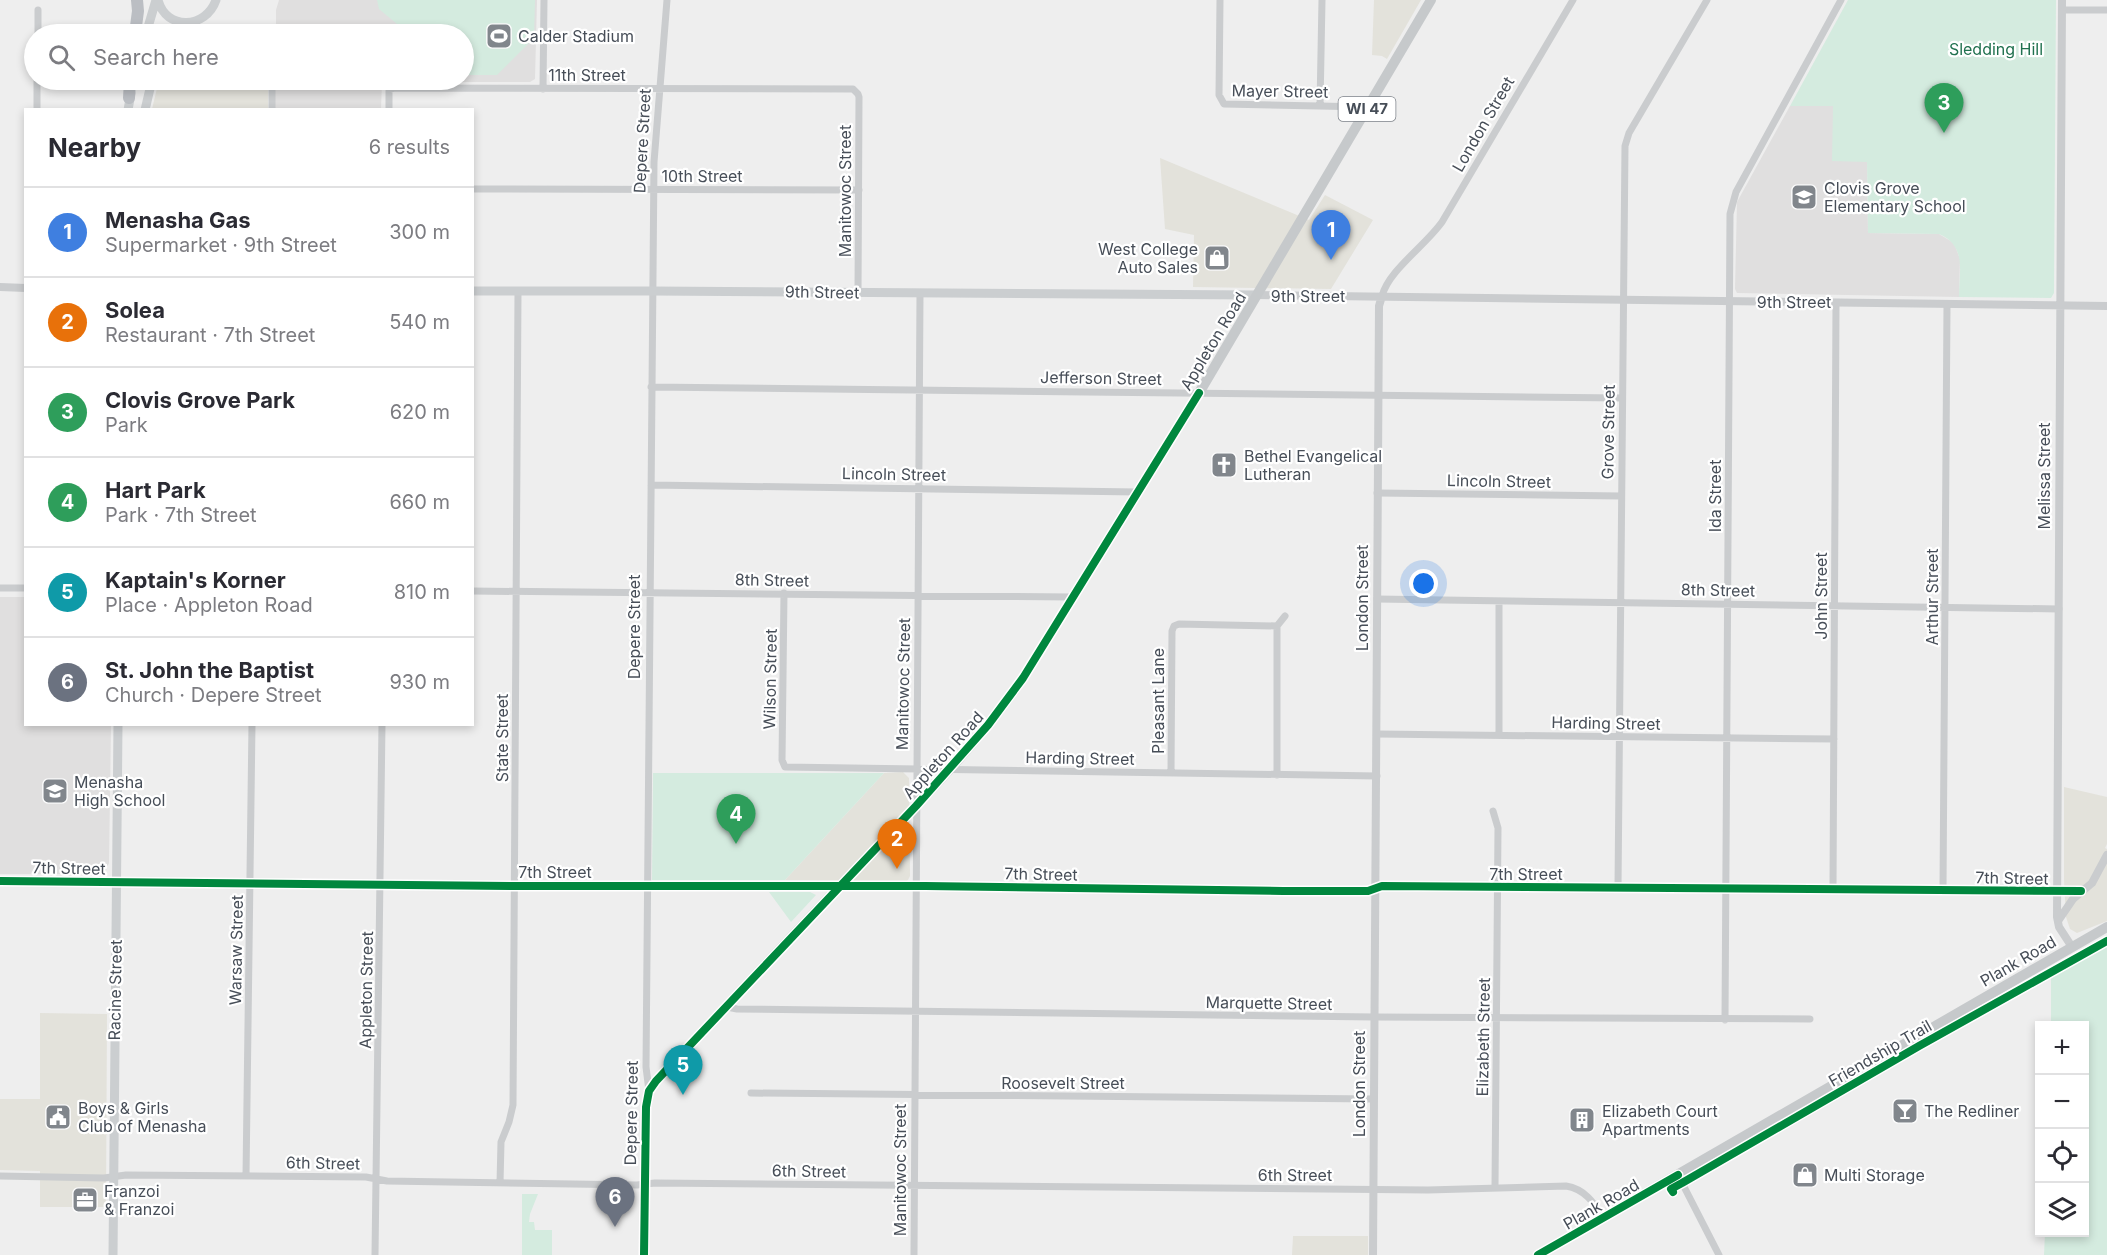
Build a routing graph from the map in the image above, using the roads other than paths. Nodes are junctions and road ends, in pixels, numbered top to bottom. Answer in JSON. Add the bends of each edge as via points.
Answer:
{"nodes":[{"id":1,"x":137,"y":0,"type":"edge"},
{"id":2,"x":157,"y":0,"type":"edge"},
{"id":3,"x":216,"y":0,"type":"edge"},
{"id":4,"x":543,"y":0,"type":"edge"},
{"id":5,"x":667,"y":0,"type":"edge"},
{"id":6,"x":1220,"y":0,"type":"edge"},
{"id":7,"x":1322,"y":0,"type":"edge"},
{"id":8,"x":1431,"y":0,"type":"edge"},
{"id":9,"x":1573,"y":0,"type":"edge"},
{"id":10,"x":1707,"y":0,"type":"edge"},
{"id":11,"x":1841,"y":0,"type":"edge"},
{"id":12,"x":2062,"y":5,"type":"edge"},
{"id":13,"x":38,"y":10,"type":"dead end"},
{"id":14,"x":2107,"y":10,"type":"edge"},
{"id":15,"x":186,"y":23,"type":"joint"},
{"id":16,"x":38,"y":24,"type":"edge"},
{"id":17,"x":136,"y":24,"type":"edge"},
{"id":18,"x":149,"y":24,"type":"edge"},
{"id":19,"x":660,"y":88,"type":"junction"},
{"id":20,"x":474,"y":89,"type":"edge"},
{"id":21,"x":543,"y":89,"type":"junction"},
{"id":22,"x":37,"y":90,"type":"edge"},
{"id":23,"x":150,"y":90,"type":"edge"},
{"id":24,"x":272,"y":90,"type":"edge"},
{"id":25,"x":390,"y":90,"type":"edge"},
{"id":26,"x":856,"y":91,"type":"joint"},
{"id":27,"x":1320,"y":106,"type":"junction"},
{"id":28,"x":1368,"y":107,"type":"junction"},
{"id":29,"x":37,"y":108,"type":"edge"},
{"id":30,"x":146,"y":108,"type":"edge"},
{"id":31,"x":272,"y":108,"type":"edge"},
{"id":32,"x":388,"y":108,"type":"edge"},
{"id":33,"x":474,"y":189,"type":"edge"},
{"id":34,"x":653,"y":190,"type":"junction"},
{"id":35,"x":859,"y":190,"type":"junction"},
{"id":36,"x":0,"y":287,"type":"edge"},
{"id":37,"x":24,"y":288,"type":"edge"},
{"id":38,"x":474,"y":291,"type":"edge"},
{"id":39,"x":652,"y":291,"type":"junction"},
{"id":40,"x":518,"y":292,"type":"junction"},
{"id":41,"x":858,"y":293,"type":"junction"},
{"id":42,"x":920,"y":294,"type":"junction"},
{"id":43,"x":1257,"y":295,"type":"junction"},
{"id":44,"x":1382,"y":296,"type":"junction"},
{"id":45,"x":1622,"y":300,"type":"junction"},
{"id":46,"x":1730,"y":302,"type":"junction"},
{"id":47,"x":1836,"y":303,"type":"junction"},
{"id":48,"x":1947,"y":305,"type":"junction"},
{"id":49,"x":2059,"y":306,"type":"junction"},
{"id":50,"x":2107,"y":306,"type":"edge"},
{"id":51,"x":651,"y":387,"type":"junction"},
{"id":52,"x":919,"y":390,"type":"junction"},
{"id":53,"x":1199,"y":393,"type":"junction"},
{"id":54,"x":1378,"y":394,"type":"junction"},
{"id":55,"x":1622,"y":398,"type":"junction"},
{"id":56,"x":651,"y":485,"type":"junction"},
{"id":57,"x":918,"y":488,"type":"junction"},
{"id":58,"x":1137,"y":492,"type":"junction"},
{"id":59,"x":1377,"y":492,"type":"junction"},
{"id":60,"x":1621,"y":496,"type":"junction"},
{"id":61,"x":0,"y":588,"type":"edge"},
{"id":62,"x":24,"y":588,"type":"edge"},
{"id":63,"x":474,"y":591,"type":"edge"},
{"id":64,"x":516,"y":591,"type":"junction"},
{"id":65,"x":650,"y":592,"type":"junction"},
{"id":66,"x":784,"y":593,"type":"junction"},
{"id":67,"x":918,"y":594,"type":"junction"},
{"id":68,"x":1072,"y":597,"type":"junction"},
{"id":69,"x":1377,"y":599,"type":"junction"},
{"id":70,"x":1500,"y":601,"type":"junction"},
{"id":71,"x":1620,"y":602,"type":"junction"},
{"id":72,"x":1728,"y":603,"type":"junction"},
{"id":73,"x":1834,"y":605,"type":"junction"},
{"id":74,"x":1945,"y":607,"type":"junction"},
{"id":75,"x":2059,"y":609,"type":"junction"},
{"id":76,"x":1285,"y":616,"type":"dead end"},
{"id":77,"x":1277,"y":626,"type":"junction"},
{"id":78,"x":118,"y":726,"type":"edge"},
{"id":79,"x":252,"y":726,"type":"edge"},
{"id":80,"x":382,"y":726,"type":"edge"},
{"id":81,"x":1377,"y":734,"type":"junction"},
{"id":82,"x":1500,"y":735,"type":"junction"},
{"id":83,"x":1620,"y":736,"type":"junction"},
{"id":84,"x":1726,"y":738,"type":"junction"},
{"id":85,"x":1834,"y":739,"type":"junction"},
{"id":86,"x":783,"y":765,"type":"joint"},
{"id":87,"x":916,"y":769,"type":"junction"},
{"id":88,"x":949,"y":770,"type":"junction"},
{"id":89,"x":1171,"y":772,"type":"junction"},
{"id":90,"x":1277,"y":775,"type":"junction"},
{"id":91,"x":1377,"y":776,"type":"junction"},
{"id":92,"x":916,"y":806,"type":"junction"},
{"id":93,"x":1493,"y":811,"type":"dead end"},
{"id":94,"x":2107,"y":855,"type":"edge"},
{"id":95,"x":0,"y":881,"type":"edge"},
{"id":96,"x":117,"y":883,"type":"junction"},
{"id":97,"x":250,"y":884,"type":"junction"},
{"id":98,"x":380,"y":884,"type":"junction"},
{"id":99,"x":648,"y":885,"type":"junction"},
{"id":100,"x":514,"y":886,"type":"junction"},
{"id":101,"x":915,"y":886,"type":"junction"},
{"id":102,"x":839,"y":887,"type":"junction"},
{"id":103,"x":1498,"y":887,"type":"junction"},
{"id":104,"x":1618,"y":887,"type":"junction"},
{"id":105,"x":1376,"y":888,"type":"junction"},
{"id":106,"x":1726,"y":889,"type":"junction"},
{"id":107,"x":1833,"y":889,"type":"junction"},
{"id":108,"x":1943,"y":890,"type":"junction"},
{"id":109,"x":2081,"y":891,"type":"junction"},
{"id":110,"x":2057,"y":892,"type":"junction"},
{"id":111,"x":2057,"y":922,"type":"junction"},
{"id":112,"x":2107,"y":927,"type":"edge"},
{"id":113,"x":2072,"y":947,"type":"junction"},
{"id":114,"x":727,"y":1007,"type":"junction"},
{"id":115,"x":914,"y":1012,"type":"junction"},
{"id":116,"x":1375,"y":1017,"type":"junction"},
{"id":117,"x":1496,"y":1018,"type":"junction"},
{"id":118,"x":1725,"y":1020,"type":"junction"},
{"id":119,"x":1810,"y":1020,"type":"dead end"},
{"id":120,"x":649,"y":1091,"type":"junction"},
{"id":121,"x":751,"y":1093,"type":"dead end"},
{"id":122,"x":914,"y":1096,"type":"junction"},
{"id":123,"x":1374,"y":1099,"type":"junction"},
{"id":124,"x":0,"y":1176,"type":"edge"},
{"id":125,"x":113,"y":1176,"type":"junction"},
{"id":126,"x":246,"y":1176,"type":"junction"},
{"id":127,"x":1678,"y":1176,"type":"junction"},
{"id":128,"x":377,"y":1179,"type":"junction"},
{"id":129,"x":500,"y":1183,"type":"junction"},
{"id":130,"x":645,"y":1184,"type":"junction"},
{"id":131,"x":914,"y":1186,"type":"junction"},
{"id":132,"x":1495,"y":1187,"type":"junction"},
{"id":133,"x":1374,"y":1189,"type":"junction"},
{"id":134,"x":1604,"y":1218,"type":"junction"},
{"id":135,"x":112,"y":1255,"type":"edge"},
{"id":136,"x":375,"y":1255,"type":"edge"},
{"id":137,"x":644,"y":1255,"type":"edge"},
{"id":138,"x":914,"y":1255,"type":"edge"},
{"id":139,"x":1373,"y":1255,"type":"edge"},
{"id":140,"x":1538,"y":1255,"type":"edge"},
{"id":141,"x":1719,"y":1255,"type":"edge"}],
"edges":[{"from":1,"to":17,"type":"highway"},
{"from":2,"to":15,"type":"main road","via":[[170,18]]},
{"from":2,"to":18,"type":"main road"},
{"from":3,"to":15,"type":"main road","via":[[204,18]]},
{"from":4,"to":21,"type":"street"},
{"from":5,"to":19,"type":"street","name":"Depere Street"},
{"from":6,"to":27,"type":"street","name":"Mayer Street","via":[[1221,101],[1228,106]]},
{"from":7,"to":27,"type":"street"},
{"from":8,"to":28,"type":"main road","name":"Appleton Road","number":"WI 47"},
{"from":9,"to":44,"type":"street","name":"London Street","via":[[1449,212],[1433,235],[1386,283]]},
{"from":10,"to":45,"type":"street","name":"Grove Street","via":[[1624,146]]},
{"from":11,"to":46,"type":"street","name":"Ida Street","via":[[1734,197],[1730,214]]},
{"from":12,"to":14,"type":"street"},
{"from":12,"to":49,"type":"street","name":"Melissa Street"},
{"from":13,"to":16,"type":"street"},
{"from":19,"to":21,"type":"street","name":"11th Street"},
{"from":19,"to":26,"type":"street","name":"11th Street"},
{"from":19,"to":34,"type":"street","name":"Depere Street"},
{"from":20,"to":21,"type":"street","name":"11th Street"},
{"from":22,"to":29,"type":"street"},
{"from":23,"to":30,"type":"main road"},
{"from":24,"to":31,"type":"street"},
{"from":25,"to":32,"type":"street","name":"11th Street"},
{"from":26,"to":35,"type":"street","name":"Manitowoc Street"},
{"from":27,"to":28,"type":"street","name":"Mayer Street"},
{"from":28,"to":43,"type":"main road","name":"Appleton Road","number":"WI 47"},
{"from":33,"to":34,"type":"street","name":"10th Street"},
{"from":34,"to":35,"type":"street","name":"10th Street"},
{"from":34,"to":39,"type":"street","name":"Depere Street"},
{"from":35,"to":41,"type":"street","name":"Manitowoc Street"},
{"from":36,"to":37,"type":"street"},
{"from":38,"to":40,"type":"main road","name":"9th Street"},
{"from":39,"to":40,"type":"main road","name":"9th Street"},
{"from":39,"to":41,"type":"main road","name":"9th Street"},
{"from":39,"to":51,"type":"street","name":"Depere Street"},
{"from":40,"to":64,"type":"street","name":"State Street"},
{"from":41,"to":42,"type":"main road","name":"9th Street"},
{"from":42,"to":43,"type":"main road","name":"9th Street"},
{"from":42,"to":52,"type":"street","name":"Manitowoc Street"},
{"from":43,"to":44,"type":"street","name":"9th Street"},
{"from":43,"to":53,"type":"main road","name":"Appleton Road","number":"WI 47"},
{"from":44,"to":45,"type":"street","name":"9th Street"},
{"from":44,"to":54,"type":"street","name":"London Street"},
{"from":45,"to":46,"type":"street","name":"9th Street"},
{"from":45,"to":55,"type":"street","name":"Grove Street"},
{"from":46,"to":47,"type":"street","name":"9th Street"},
{"from":46,"to":72,"type":"street","name":"Ida Street"},
{"from":47,"to":48,"type":"street","name":"9th Street"},
{"from":47,"to":73,"type":"street","name":"John Street"},
{"from":48,"to":49,"type":"street","name":"9th Street"},
{"from":48,"to":74,"type":"street","name":"Arthur Street"},
{"from":49,"to":50,"type":"street","name":"9th Street"},
{"from":49,"to":75,"type":"street","name":"Melissa Street"},
{"from":51,"to":52,"type":"street","name":"Jefferson Street"},
{"from":51,"to":56,"type":"street","name":"Depere Street"},
{"from":52,"to":53,"type":"street","name":"Jefferson Street"},
{"from":52,"to":57,"type":"street","name":"Manitowoc Street"},
{"from":53,"to":54,"type":"street","name":"Jefferson Street"},
{"from":53,"to":58,"type":"main road","name":"Appleton Road","number":"WI 47"},
{"from":54,"to":55,"type":"street","name":"Jefferson Street"},
{"from":54,"to":59,"type":"street","name":"London Street"},
{"from":55,"to":60,"type":"street","name":"Grove Street"},
{"from":56,"to":57,"type":"street","name":"Lincoln Street"},
{"from":56,"to":65,"type":"street","name":"Depere Street"},
{"from":57,"to":58,"type":"street","name":"Lincoln Street"},
{"from":57,"to":67,"type":"street","name":"Manitowoc Street"},
{"from":58,"to":68,"type":"main road","name":"Appleton Road","number":"WI 47"},
{"from":59,"to":60,"type":"street","name":"Lincoln Street"},
{"from":59,"to":69,"type":"street","name":"London Street"},
{"from":60,"to":71,"type":"street","name":"Grove Street"},
{"from":61,"to":62,"type":"street"},
{"from":63,"to":64,"type":"street","name":"8th Street"},
{"from":64,"to":65,"type":"street","name":"8th Street"},
{"from":64,"to":100,"type":"street","name":"State Street"},
{"from":65,"to":66,"type":"street","name":"8th Street"},
{"from":65,"to":99,"type":"street","name":"Depere Street"},
{"from":66,"to":67,"type":"street","name":"8th Street"},
{"from":66,"to":86,"type":"street","name":"Wilson Street"},
{"from":67,"to":68,"type":"street","name":"8th Street"},
{"from":67,"to":87,"type":"street","name":"Manitowoc Street"},
{"from":68,"to":88,"type":"main road","name":"Appleton Road","number":"WI 47","via":[[1004,705]]},
{"from":69,"to":70,"type":"street","name":"8th Street"},
{"from":69,"to":81,"type":"street","name":"London Street"},
{"from":70,"to":71,"type":"street","name":"8th Street"},
{"from":70,"to":82,"type":"street"},
{"from":71,"to":72,"type":"street","name":"8th Street"},
{"from":71,"to":83,"type":"street","name":"Grove Street"},
{"from":72,"to":73,"type":"street","name":"8th Street"},
{"from":72,"to":84,"type":"street","name":"Ida Street"},
{"from":73,"to":74,"type":"street","name":"8th Street"},
{"from":73,"to":85,"type":"street","name":"John Street"},
{"from":74,"to":75,"type":"street","name":"8th Street"},
{"from":74,"to":108,"type":"street","name":"Arthur Street"},
{"from":75,"to":110,"type":"street","name":"Melissa Street"},
{"from":76,"to":77,"type":"street"},
{"from":77,"to":89,"type":"street","name":"Pleasant Lane","via":[[1174,626]]},
{"from":77,"to":90,"type":"street"},
{"from":78,"to":96,"type":"main road","name":"Racine Street"},
{"from":79,"to":97,"type":"street","name":"Warsaw Street"},
{"from":80,"to":98,"type":"street","name":"Appleton Street"},
{"from":81,"to":82,"type":"street","name":"Harding Street"},
{"from":81,"to":91,"type":"street","name":"London Street"},
{"from":82,"to":83,"type":"street","name":"Harding Street"},
{"from":83,"to":84,"type":"street","name":"Harding Street"},
{"from":83,"to":104,"type":"street","name":"Grove Street"},
{"from":84,"to":85,"type":"street","name":"Harding Street"},
{"from":84,"to":106,"type":"street","name":"Ida Street"},
{"from":85,"to":107,"type":"street","name":"John Street"},
{"from":86,"to":87,"type":"street","name":"Harding Street"},
{"from":87,"to":88,"type":"street","name":"Harding Street"},
{"from":87,"to":92,"type":"street","name":"Manitowoc Street"},
{"from":88,"to":89,"type":"street","name":"Harding Street"},
{"from":88,"to":92,"type":"main road","name":"Appleton Road","number":"WI 47"},
{"from":89,"to":90,"type":"street","name":"Harding Street"},
{"from":90,"to":91,"type":"street","name":"Harding Street"},
{"from":91,"to":105,"type":"street","name":"London Street"},
{"from":92,"to":101,"type":"street","name":"Manitowoc Street"},
{"from":92,"to":102,"type":"main road","name":"Appleton Road","number":"WI 47"},
{"from":93,"to":103,"type":"street","name":"Elizabeth Street","via":[[1498,828]]},
{"from":94,"to":109,"type":"street","via":[[2092,883]]},
{"from":95,"to":96,"type":"street","name":"7th Street"},
{"from":96,"to":97,"type":"street","name":"7th Street"},
{"from":96,"to":125,"type":"main road","name":"Racine Street"},
{"from":97,"to":98,"type":"street","name":"7th Street"},
{"from":97,"to":126,"type":"street","name":"Warsaw Street"},
{"from":98,"to":100,"type":"street","name":"7th Street"},
{"from":98,"to":128,"type":"street","name":"Appleton Street"},
{"from":99,"to":100,"type":"street","name":"7th Street"},
{"from":99,"to":102,"type":"street","name":"7th Street"},
{"from":99,"to":120,"type":"street","name":"Depere Street"},
{"from":100,"to":129,"type":"street","name":"State Street","via":[[513,1105],[501,1142]]},
{"from":101,"to":102,"type":"street","name":"7th Street"},
{"from":101,"to":105,"type":"street","name":"7th Street","via":[[1283,891]]},
{"from":101,"to":115,"type":"street","name":"Manitowoc Street"},
{"from":102,"to":114,"type":"main road","name":"Appleton Road","number":"WI 47"},
{"from":103,"to":104,"type":"street","name":"7th Street"},
{"from":103,"to":105,"type":"street","name":"7th Street"},
{"from":103,"to":117,"type":"street","name":"Elizabeth Street"},
{"from":104,"to":106,"type":"street","name":"7th Street"},
{"from":105,"to":116,"type":"street","name":"London Street"},
{"from":106,"to":107,"type":"street","name":"7th Street"},
{"from":106,"to":118,"type":"street","name":"Ida Street"},
{"from":107,"to":108,"type":"street","name":"7th Street"},
{"from":108,"to":110,"type":"street","name":"7th Street"},
{"from":109,"to":110,"type":"street","name":"7th Street"},
{"from":109,"to":111,"type":"street"},
{"from":110,"to":111,"type":"street","name":"Melissa Street"},
{"from":111,"to":113,"type":"street"},
{"from":112,"to":113,"type":"main road","name":"Plank Road"},
{"from":113,"to":127,"type":"main road","name":"Plank Road"},
{"from":114,"to":115,"type":"street","name":"Marquette Street"},
{"from":114,"to":120,"type":"main road","name":"Appleton Road","number":"WI 47"},
{"from":115,"to":116,"type":"street","name":"Marquette Street"},
{"from":115,"to":122,"type":"street","name":"Manitowoc Street"},
{"from":116,"to":117,"type":"street","name":"Marquette Street"},
{"from":116,"to":123,"type":"street","name":"London Street"},
{"from":117,"to":118,"type":"street","name":"Marquette Street"},
{"from":117,"to":132,"type":"street","name":"Elizabeth Street"},
{"from":118,"to":119,"type":"street","name":"Marquette Street"},
{"from":120,"to":130,"type":"main road","name":"Depere Street"},
{"from":121,"to":122,"type":"street","name":"Roosevelt Street"},
{"from":122,"to":123,"type":"street","name":"Roosevelt Street"},
{"from":122,"to":131,"type":"street","name":"Manitowoc Street"},
{"from":123,"to":133,"type":"street","name":"London Street"},
{"from":124,"to":125,"type":"street","name":"6th Street"},
{"from":125,"to":126,"type":"street","name":"6th Street"},
{"from":125,"to":135,"type":"main road","name":"Racine Street"},
{"from":126,"to":128,"type":"street","name":"6th Street"},
{"from":127,"to":134,"type":"main road","name":"Plank Road"},
{"from":127,"to":141,"type":"street"},
{"from":128,"to":129,"type":"street","name":"6th Street"},
{"from":128,"to":136,"type":"street","name":"Appleton Street"},
{"from":129,"to":130,"type":"street","name":"6th Street"},
{"from":130,"to":131,"type":"street","name":"6th Street"},
{"from":130,"to":137,"type":"main road","name":"Depere Street"},
{"from":131,"to":133,"type":"street","name":"6th Street"},
{"from":131,"to":138,"type":"street","name":"Manitowoc Street"},
{"from":132,"to":133,"type":"street","name":"6th Street"},
{"from":132,"to":134,"type":"street","name":"6th Street","via":[[1573,1187],[1590,1198]]},
{"from":133,"to":139,"type":"street","name":"London Street"},
{"from":134,"to":140,"type":"main road","name":"Plank Road"}]}
